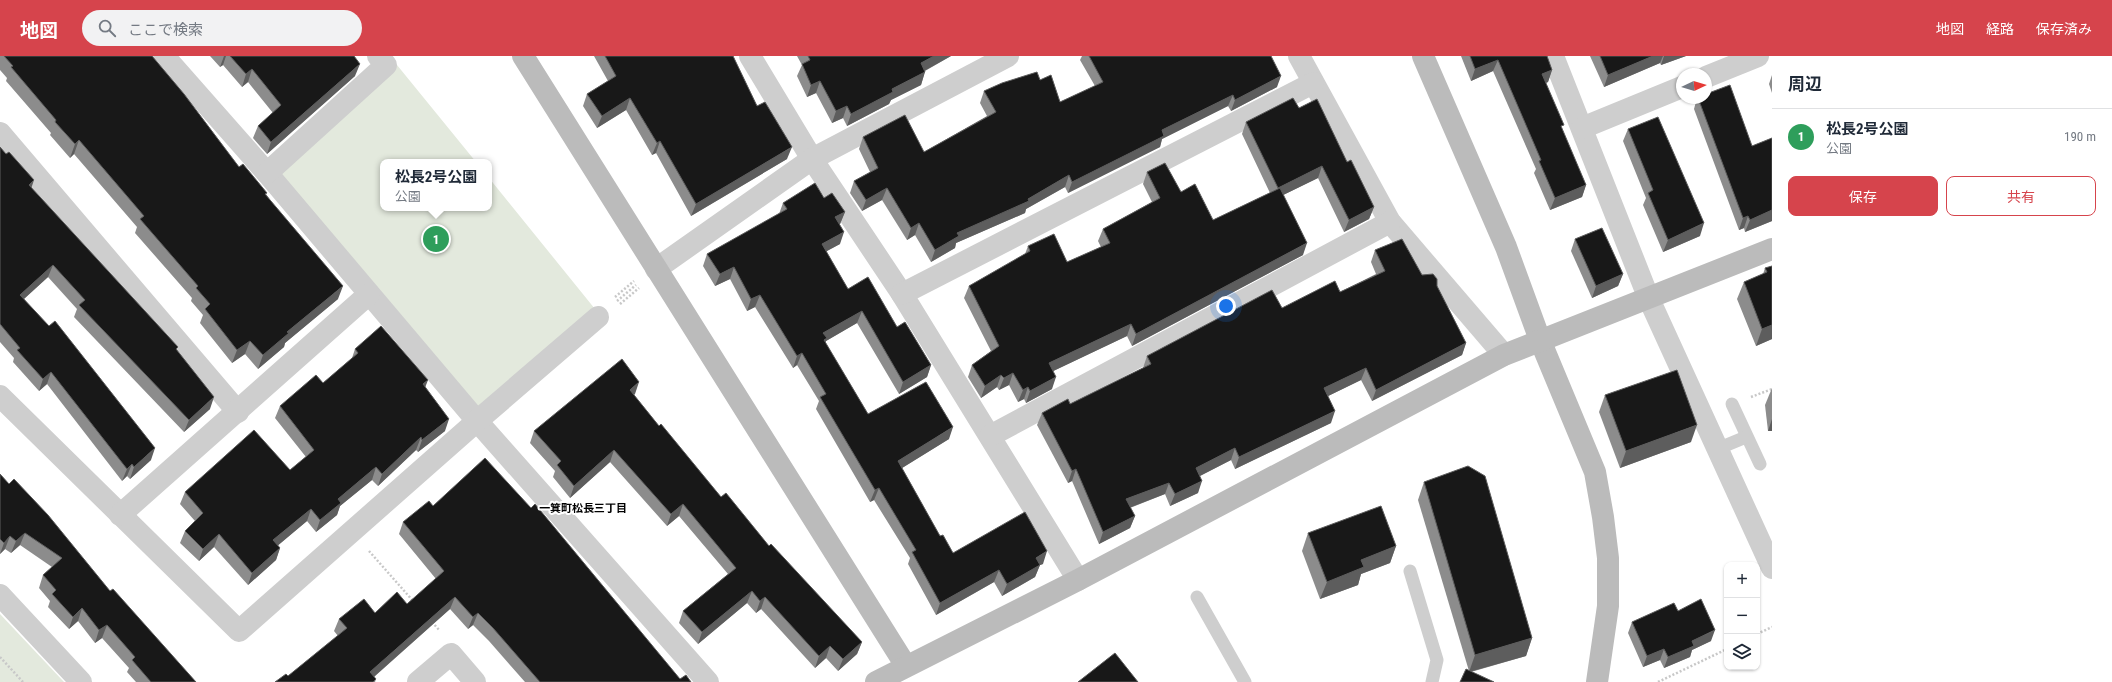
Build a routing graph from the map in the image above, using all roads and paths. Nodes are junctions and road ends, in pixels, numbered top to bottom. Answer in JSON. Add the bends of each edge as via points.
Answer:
{"nodes":[{"id":1,"x":164,"y":56,"type":"edge"},
{"id":2,"x":378,"y":56,"type":"edge"},
{"id":3,"x":523,"y":56,"type":"edge"},
{"id":4,"x":750,"y":56,"type":"edge"},
{"id":5,"x":1008,"y":56,"type":"edge"},
{"id":6,"x":1299,"y":56,"type":"edge"},
{"id":7,"x":1423,"y":56,"type":"edge"},
{"id":8,"x":1553,"y":56,"type":"edge"},
{"id":9,"x":1758,"y":56,"type":"edge"},
{"id":10,"x":1712,"y":75,"type":"edge"},
{"id":11,"x":1313,"y":83,"type":"junction"},
{"id":12,"x":1676,"y":89,"type":"edge"},
{"id":13,"x":1582,"y":128,"type":"junction"},
{"id":14,"x":0,"y":133,"type":"edge"},
{"id":15,"x":812,"y":159,"type":"junction"},
{"id":16,"x":267,"y":173,"type":"junction"},
{"id":17,"x":1390,"y":222,"type":"junction"},
{"id":18,"x":1772,"y":249,"type":"edge"},
{"id":19,"x":644,"y":276,"type":"junction"},
{"id":20,"x":642,"y":285,"type":"dead end"},
{"id":21,"x":370,"y":294,"type":"junction"},
{"id":22,"x":902,"y":294,"type":"junction"},
{"id":23,"x":1649,"y":299,"type":"junction"},
{"id":24,"x":598,"y":317,"type":"junction"},
{"id":25,"x":1540,"y":340,"type":"junction"},
{"id":26,"x":1504,"y":355,"type":"junction"},
{"id":27,"x":0,"y":396,"type":"edge"},
{"id":28,"x":1732,"y":404,"type":"dead end"},
{"id":29,"x":238,"y":412,"type":"junction"},
{"id":30,"x":476,"y":421,"type":"junction"},
{"id":31,"x":990,"y":436,"type":"junction"},
{"id":32,"x":1746,"y":437,"type":"junction"},
{"id":33,"x":1717,"y":449,"type":"junction"},
{"id":34,"x":1760,"y":464,"type":"dead end"},
{"id":35,"x":120,"y":515,"type":"junction"},
{"id":36,"x":351,"y":531,"type":"junction"},
{"id":37,"x":1772,"y":568,"type":"edge"},
{"id":38,"x":1410,"y":571,"type":"dead end"},
{"id":39,"x":1078,"y":580,"type":"junction"},
{"id":40,"x":0,"y":595,"type":"edge"},
{"id":41,"x":1197,"y":597,"type":"dead end"},
{"id":42,"x":420,"y":608,"type":"edge"},
{"id":43,"x":430,"y":620,"type":"edge"},
{"id":44,"x":1772,"y":627,"type":"edge"},
{"id":45,"x":1760,"y":633,"type":"edge"},
{"id":46,"x":1724,"y":650,"type":"edge"},
{"id":47,"x":451,"y":654,"type":"junction"},
{"id":48,"x":0,"y":657,"type":"edge"},
{"id":49,"x":906,"y":666,"type":"junction"},
{"id":50,"x":23,"y":682,"type":"edge"},
{"id":51,"x":81,"y":682,"type":"edge"},
{"id":52,"x":418,"y":682,"type":"edge"},
{"id":53,"x":475,"y":682,"type":"edge"},
{"id":54,"x":708,"y":682,"type":"edge"},
{"id":55,"x":876,"y":682,"type":"edge"},
{"id":56,"x":1245,"y":682,"type":"edge"},
{"id":57,"x":1432,"y":682,"type":"edge"},
{"id":58,"x":1597,"y":682,"type":"edge"},
{"id":59,"x":1658,"y":682,"type":"edge"}],
"edges":[{"from":1,"to":16,"type":"street"},
{"from":2,"to":16,"type":"street","via":[[386,65]]},
{"from":3,"to":19,"type":"street"},
{"from":4,"to":15,"type":"street"},
{"from":5,"to":15,"type":"street"},
{"from":6,"to":11,"type":"street"},
{"from":7,"to":25,"type":"street","via":[[1506,247]]},
{"from":8,"to":13,"type":"street"},
{"from":9,"to":10,"type":"street"},
{"from":11,"to":17,"type":"street"},
{"from":11,"to":22,"type":"street"},
{"from":12,"to":13,"type":"street"},
{"from":13,"to":23,"type":"street"},
{"from":14,"to":29,"type":"street"},
{"from":15,"to":19,"type":"street"},
{"from":15,"to":22,"type":"street"},
{"from":16,"to":21,"type":"street"},
{"from":17,"to":26,"type":"street"},
{"from":17,"to":31,"type":"street"},
{"from":18,"to":23,"type":"street"},
{"from":19,"to":24,"type":"path"},
{"from":19,"to":49,"type":"street"},
{"from":20,"to":24,"type":"path"},
{"from":21,"to":29,"type":"street"},
{"from":21,"to":30,"type":"street"},
{"from":22,"to":31,"type":"street"},
{"from":23,"to":25,"type":"street"},
{"from":23,"to":33,"type":"street"},
{"from":24,"to":30,"type":"street"},
{"from":25,"to":26,"type":"street"},
{"from":25,"to":58,"type":"street","via":[[1595,472],[1603,517],[1608,558],[1608,606]]},
{"from":26,"to":39,"type":"street"},
{"from":27,"to":35,"type":"street"},
{"from":28,"to":32,"type":"lane"},
{"from":29,"to":35,"type":"street"},
{"from":30,"to":36,"type":"street"},
{"from":30,"to":54,"type":"street"},
{"from":31,"to":39,"type":"street"},
{"from":32,"to":33,"type":"lane"},
{"from":32,"to":34,"type":"lane"},
{"from":33,"to":37,"type":"street"},
{"from":35,"to":36,"type":"street","via":[[239,631]]},
{"from":36,"to":42,"type":"path"},
{"from":38,"to":57,"type":"lane","via":[[1437,660]]},
{"from":39,"to":49,"type":"street"},
{"from":40,"to":51,"type":"street"},
{"from":41,"to":56,"type":"lane"},
{"from":43,"to":47,"type":"path","via":[[446,637]]},
{"from":44,"to":45,"type":"path"},
{"from":46,"to":59,"type":"path"},
{"from":47,"to":52,"type":"street"},
{"from":47,"to":53,"type":"street"},
{"from":48,"to":50,"type":"path"},
{"from":49,"to":55,"type":"street"}]}
